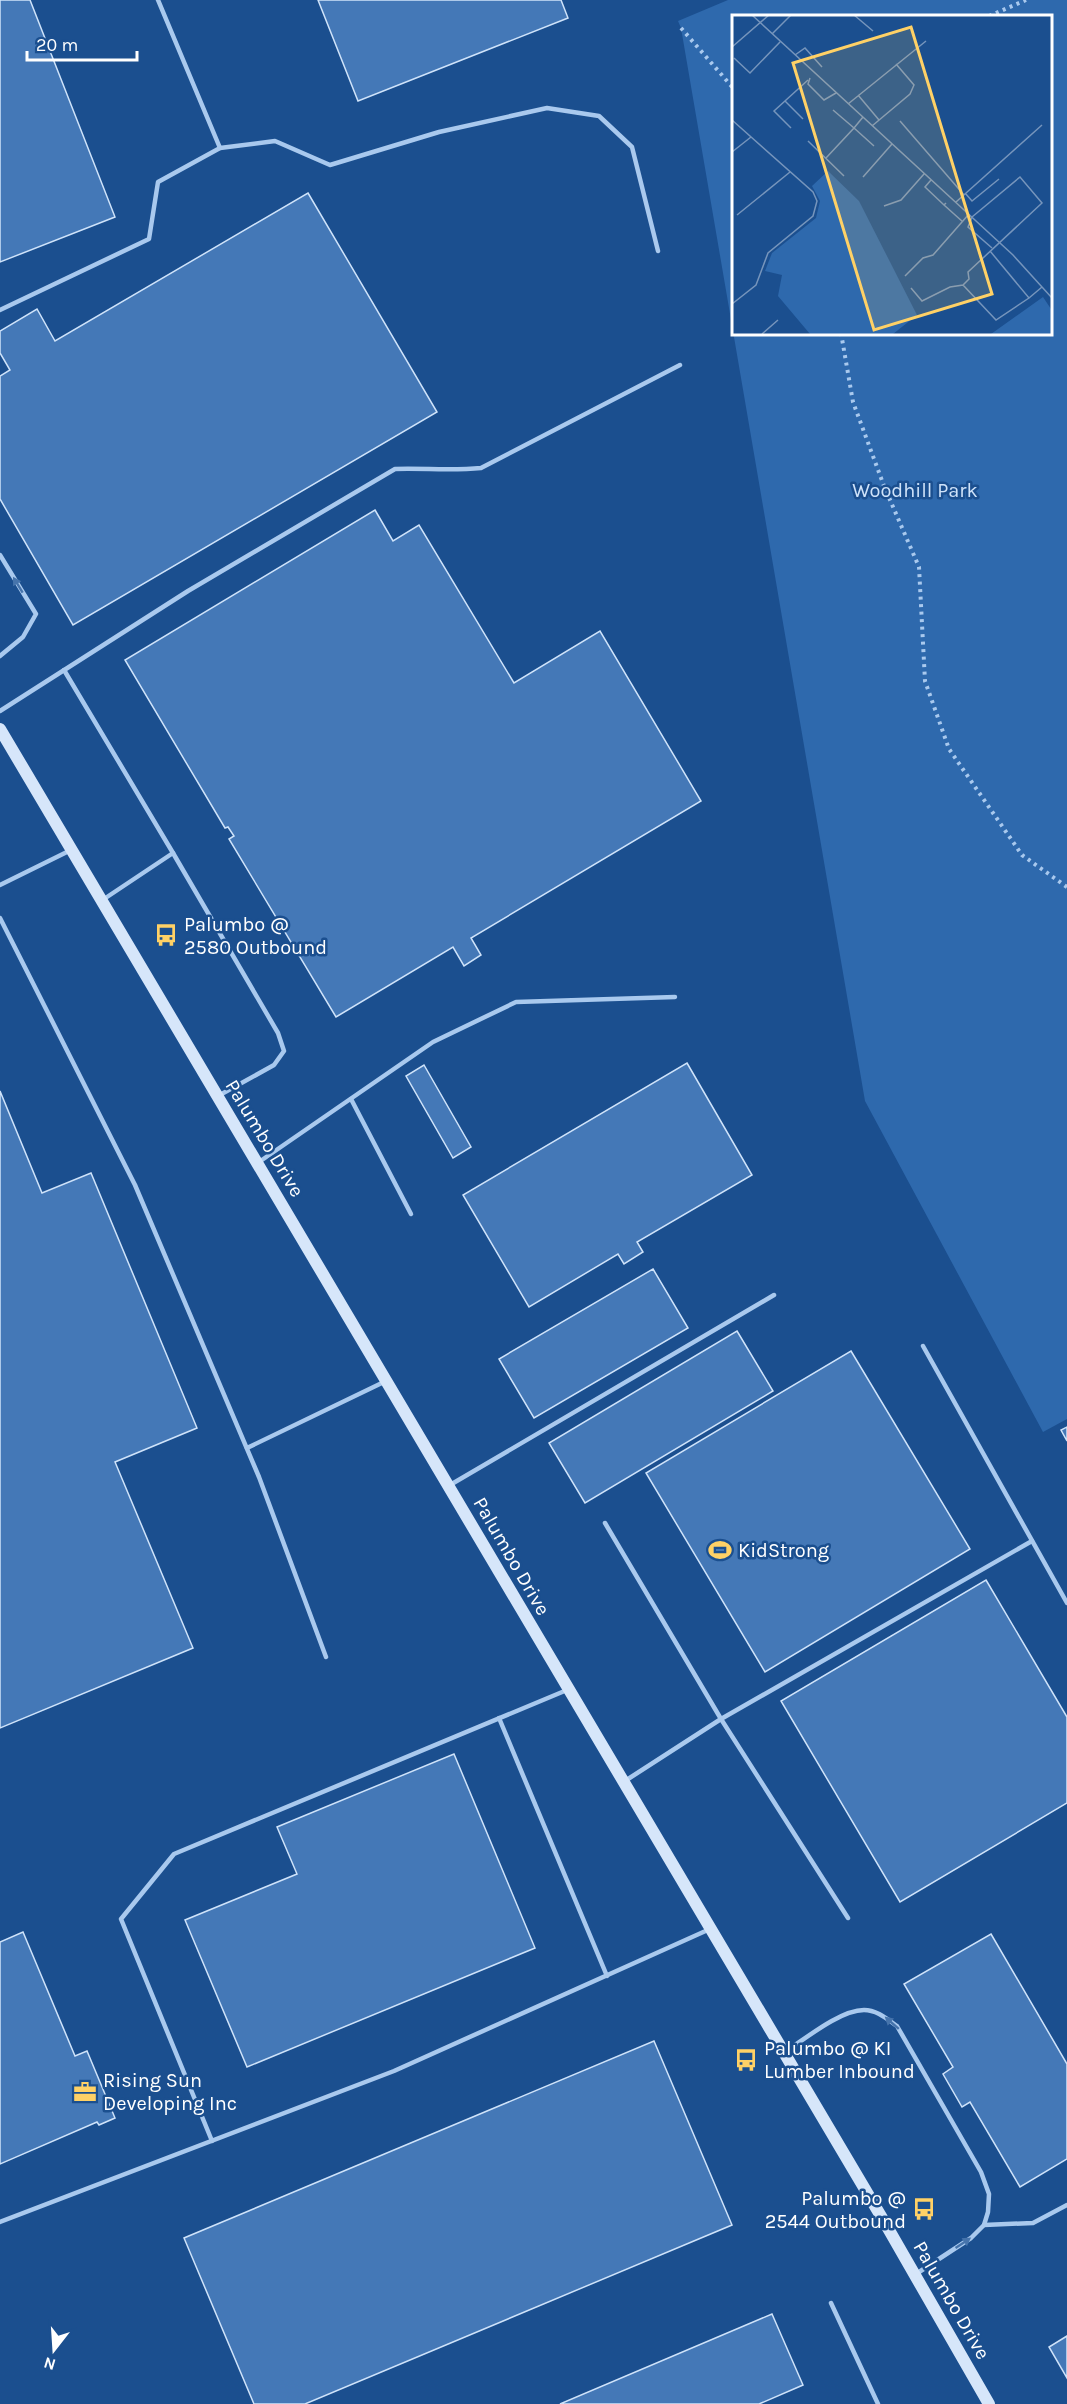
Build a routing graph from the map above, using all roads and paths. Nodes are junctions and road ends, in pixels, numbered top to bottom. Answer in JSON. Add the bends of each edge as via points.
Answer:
{"nodes":[{"id":1,"x":158,"y":0,"type":"edge"},
{"id":2,"x":1026,"y":0,"type":"edge"},
{"id":3,"x":991,"y":15,"type":"edge"},
{"id":4,"x":681,"y":28,"type":"dead end"},
{"id":5,"x":732,"y":87,"type":"edge"},
{"id":6,"x":220,"y":148,"type":"junction"},
{"id":7,"x":658,"y":251,"type":"dead end"},
{"id":8,"x":0,"y":310,"type":"edge"},
{"id":9,"x":841,"y":334,"type":"edge"},
{"id":10,"x":680,"y":365,"type":"dead end"},
{"id":11,"x":0,"y":555,"type":"edge"},
{"id":12,"x":0,"y":656,"type":"edge"},
{"id":13,"x":64,"y":670,"type":"junction"},
{"id":14,"x":0,"y":711,"type":"edge"},
{"id":15,"x":0,"y":729,"type":"edge"},
{"id":16,"x":71,"y":850,"type":"junction"},
{"id":17,"x":173,"y":853,"type":"junction"},
{"id":18,"x":0,"y":885,"type":"edge"},
{"id":19,"x":1067,"y":887,"type":"edge"},
{"id":20,"x":101,"y":901,"type":"junction"},
{"id":21,"x":0,"y":918,"type":"edge"},
{"id":22,"x":675,"y":997,"type":"dead end"},
{"id":23,"x":217,"y":1097,"type":"junction"},
{"id":24,"x":351,"y":1099,"type":"junction"},
{"id":25,"x":257,"y":1163,"type":"junction"},
{"id":26,"x":411,"y":1214,"type":"dead end"},
{"id":27,"x":774,"y":1295,"type":"dead end"},
{"id":28,"x":923,"y":1346,"type":"dead end"},
{"id":29,"x":386,"y":1381,"type":"junction"},
{"id":30,"x":247,"y":1448,"type":"junction"},
{"id":31,"x":448,"y":1486,"type":"junction"},
{"id":32,"x":605,"y":1523,"type":"dead end"},
{"id":33,"x":1032,"y":1541,"type":"junction"},
{"id":34,"x":1067,"y":1603,"type":"edge"},
{"id":35,"x":326,"y":1657,"type":"dead end"},
{"id":36,"x":568,"y":1690,"type":"junction"},
{"id":37,"x":499,"y":1718,"type":"junction"},
{"id":38,"x":721,"y":1719,"type":"junction"},
{"id":39,"x":623,"y":1782,"type":"junction"},
{"id":40,"x":848,"y":1918,"type":"dead end"},
{"id":41,"x":710,"y":1929,"type":"junction"},
{"id":42,"x":607,"y":1976,"type":"junction"},
{"id":43,"x":783,"y":2053,"type":"junction"},
{"id":44,"x":212,"y":2141,"type":"junction"},
{"id":45,"x":1067,"y":2205,"type":"edge"},
{"id":46,"x":0,"y":2222,"type":"edge"},
{"id":47,"x":984,"y":2225,"type":"junction"},
{"id":48,"x":914,"y":2275,"type":"junction"},
{"id":49,"x":831,"y":2303,"type":"dead end"},
{"id":50,"x":878,"y":2404,"type":"edge"},
{"id":51,"x":989,"y":2404,"type":"edge"}],
"edges":[{"from":1,"to":6,"type":"lane"},
{"from":2,"to":3,"type":"path"},
{"from":4,"to":5,"type":"path"},
{"from":6,"to":7,"type":"lane","via":[[275,141],[330,165],[439,132],[547,108],[599,116],[632,147]]},
{"from":6,"to":8,"type":"lane","via":[[158,182],[149,239]]},
{"from":9,"to":19,"type":"path","via":[[853,402],[919,567],[925,681],[949,749],[1022,855]]},
{"from":10,"to":13,"type":"lane","via":[[481,468],[395,469],[188,591]]},
{"from":12,"to":11,"type":"lane","one_way":true,"via":[[23,637],[36,614]]},
{"from":13,"to":14,"type":"lane"},
{"from":13,"to":17,"type":"lane"},
{"from":15,"to":16,"type":"street","name":"Palumbo Drive"},
{"from":16,"to":18,"type":"lane"},
{"from":16,"to":20,"type":"street","name":"Palumbo Drive"},
{"from":17,"to":20,"type":"lane"},
{"from":17,"to":23,"type":"lane","via":[[278,1033],[284,1051],[274,1065]]},
{"from":20,"to":23,"type":"street","name":"Palumbo Drive"},
{"from":21,"to":30,"type":"lane","via":[[135,1185]]},
{"from":22,"to":24,"type":"lane","via":[[516,1002],[433,1042]]},
{"from":23,"to":25,"type":"street","name":"Palumbo Drive"},
{"from":24,"to":25,"type":"lane"},
{"from":24,"to":26,"type":"lane"},
{"from":25,"to":29,"type":"street","name":"Palumbo Drive"},
{"from":27,"to":31,"type":"lane"},
{"from":28,"to":33,"type":"lane"},
{"from":29,"to":30,"type":"lane"},
{"from":29,"to":31,"type":"street","name":"Palumbo Drive"},
{"from":30,"to":35,"type":"lane"},
{"from":31,"to":36,"type":"street","name":"Palumbo Drive"},
{"from":32,"to":38,"type":"lane"},
{"from":33,"to":34,"type":"lane"},
{"from":33,"to":38,"type":"lane"},
{"from":36,"to":37,"type":"lane"},
{"from":36,"to":39,"type":"street","name":"Palumbo Drive"},
{"from":37,"to":42,"type":"lane"},
{"from":37,"to":44,"type":"lane","via":[[174,1854],[121,1919]]},
{"from":38,"to":39,"type":"lane"},
{"from":38,"to":40,"type":"lane"},
{"from":39,"to":41,"type":"street","name":"Palumbo Drive"},
{"from":41,"to":42,"type":"lane"},
{"from":41,"to":43,"type":"street","name":"Palumbo Drive"},
{"from":42,"to":44,"type":"lane","via":[[394,2071]]},
{"from":47,"to":43,"type":"lane","one_way":true,"via":[[989,2194],[981,2172],[897,2026],[880,2014],[863,2010],[842,2016]]},
{"from":43,"to":48,"type":"street","name":"Palumbo Drive"},
{"from":44,"to":46,"type":"lane"},
{"from":45,"to":47,"type":"lane","via":[[1033,2223]]},
{"from":48,"to":47,"type":"lane","one_way":true,"via":[[971,2238]]},
{"from":48,"to":51,"type":"street","name":"Palumbo Drive"},
{"from":49,"to":50,"type":"lane"}]}
